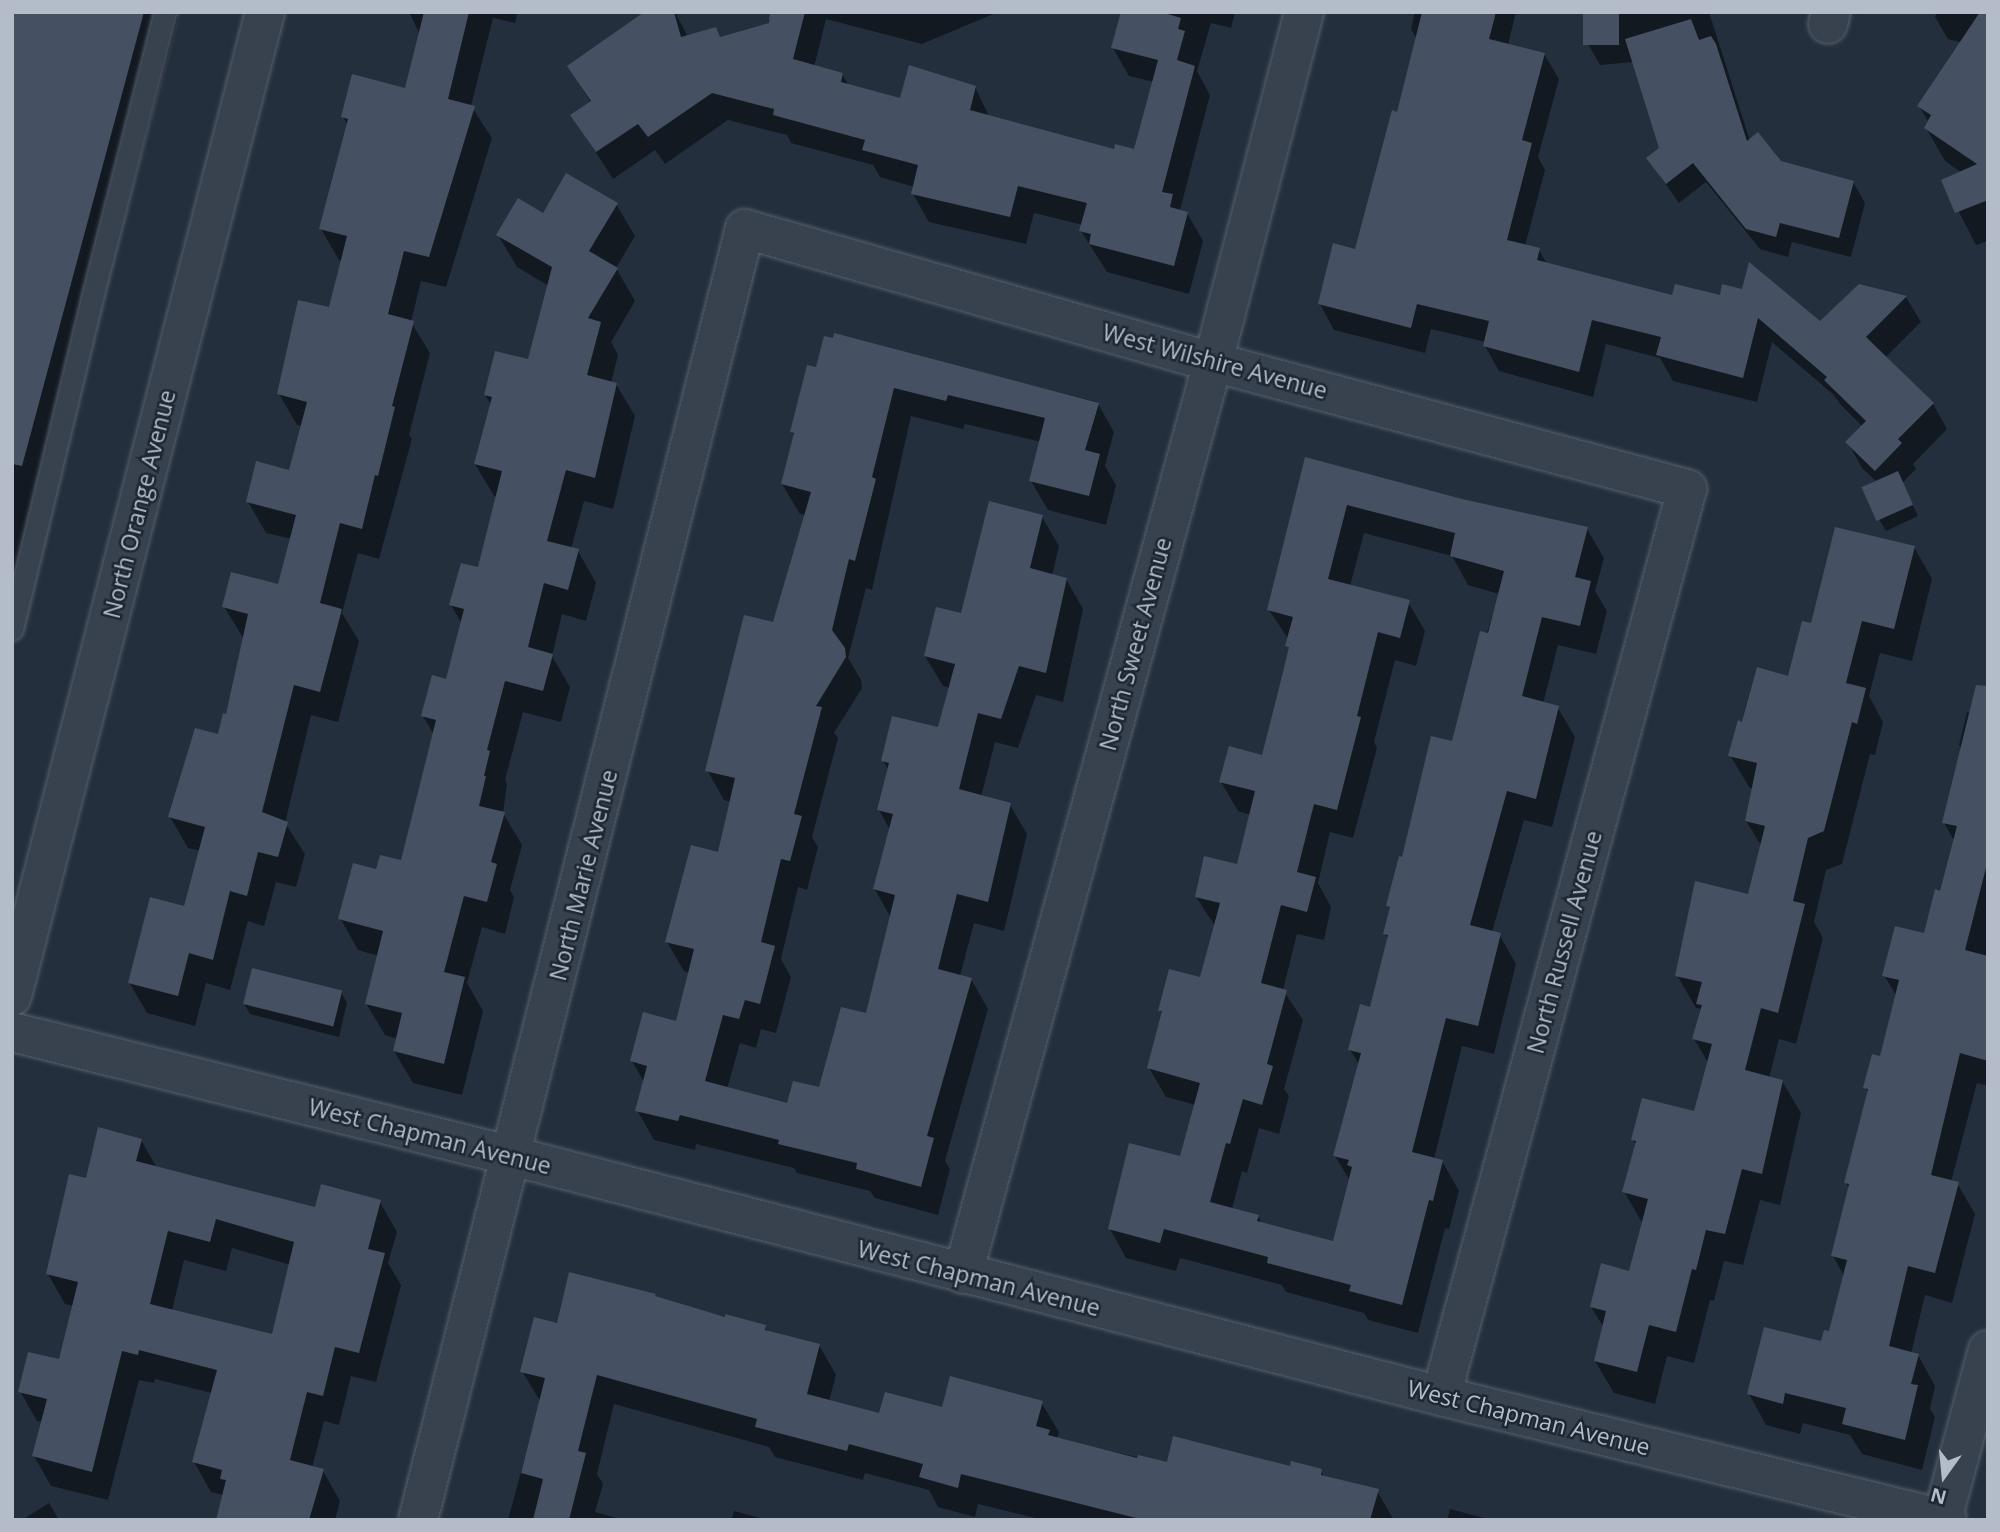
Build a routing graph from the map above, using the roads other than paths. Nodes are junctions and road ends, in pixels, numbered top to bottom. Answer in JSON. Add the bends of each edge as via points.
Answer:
{"nodes":[{"id":1,"x":165,"y":12,"type":"edge"},
{"id":2,"x":265,"y":12,"type":"edge"},
{"id":3,"x":1304,"y":12,"type":"edge"},
{"id":4,"x":745,"y":229,"type":"joint"},
{"id":5,"x":1213,"y":362,"type":"junction"},
{"id":6,"x":1687,"y":489,"type":"joint"},
{"id":7,"x":12,"y":629,"type":"edge"},
{"id":8,"x":12,"y":996,"type":"edge"},
{"id":9,"x":12,"y":1032,"type":"edge"},
{"id":10,"x":512,"y":1156,"type":"junction"},
{"id":11,"x":963,"y":1274,"type":"junction"},
{"id":12,"x":1988,"y":1350,"type":"edge"},
{"id":13,"x":1441,"y":1396,"type":"junction"},
{"id":14,"x":1944,"y":1519,"type":"edge"},
{"id":15,"x":418,"y":1520,"type":"edge"}],
"edges":[{"from":1,"to":7,"type":"lane"},
{"from":2,"to":8,"type":"street","name":"North Orange Avenue"},
{"from":3,"to":5,"type":"street","name":"North Sweet Avenue"},
{"from":4,"to":5,"type":"street","name":"West Wilshire Avenue"},
{"from":4,"to":10,"type":"street","name":"North Marie Avenue"},
{"from":5,"to":6,"type":"street","name":"West Wilshire Avenue"},
{"from":5,"to":11,"type":"street","name":"North Sweet Avenue"},
{"from":6,"to":13,"type":"street","name":"North Russell Avenue"},
{"from":9,"to":10,"type":"street","name":"West Chapman Avenue"},
{"from":10,"to":11,"type":"street","name":"West Chapman Avenue"},
{"from":10,"to":15,"type":"street","name":"North Marie Avenue"},
{"from":11,"to":13,"type":"street","name":"West Chapman Avenue"},
{"from":12,"to":14,"type":"street"},
{"from":13,"to":14,"type":"street","name":"West Chapman Avenue"}]}
